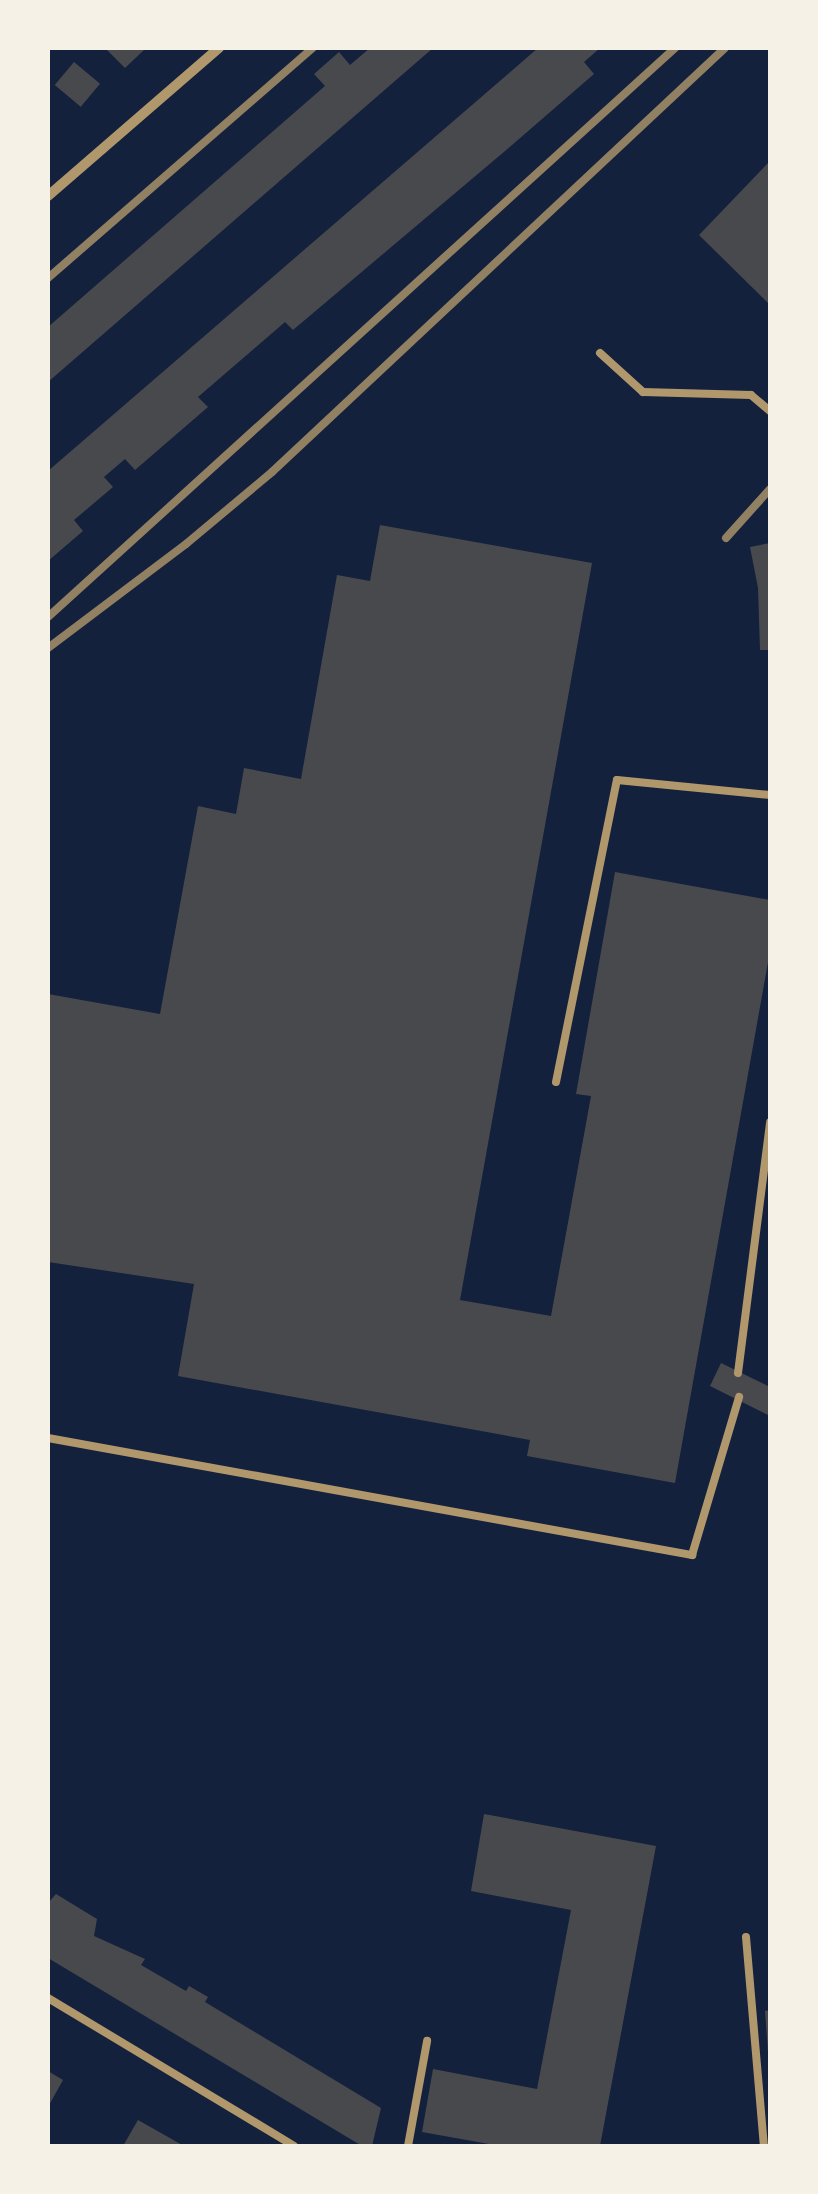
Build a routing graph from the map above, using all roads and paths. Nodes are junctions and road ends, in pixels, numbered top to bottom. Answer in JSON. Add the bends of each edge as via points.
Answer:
{"nodes":[{"id":1,"x":219,"y":48,"type":"edge"},
{"id":2,"x":48,"y":196,"type":"edge"},
{"id":3,"x":600,"y":353,"type":"dead end"},
{"id":4,"x":770,"y":411,"type":"edge"},
{"id":5,"x":770,"y":795,"type":"edge"},
{"id":6,"x":556,"y":1082,"type":"dead end"},
{"id":7,"x":770,"y":1122,"type":"edge"},
{"id":8,"x":738,"y":1374,"type":"dead end"},
{"id":9,"x":738,"y":1397,"type":"dead end"},
{"id":10,"x":48,"y":1438,"type":"edge"},
{"id":11,"x":746,"y":1936,"type":"dead end"},
{"id":12,"x":48,"y":1998,"type":"edge"},
{"id":13,"x":427,"y":2041,"type":"dead end"},
{"id":14,"x":294,"y":2146,"type":"edge"},
{"id":15,"x":408,"y":2146,"type":"edge"},
{"id":16,"x":764,"y":2146,"type":"edge"}],
"edges":[{"from":1,"to":2,"type":"street"},
{"from":3,"to":4,"type":"lane","via":[[643,392],[751,395]]},
{"from":5,"to":6,"type":"lane","via":[[617,780]]},
{"from":7,"to":8,"type":"lane"},
{"from":9,"to":10,"type":"lane","via":[[692,1555]]},
{"from":11,"to":16,"type":"lane"},
{"from":12,"to":14,"type":"lane"},
{"from":13,"to":15,"type":"lane"}]}
